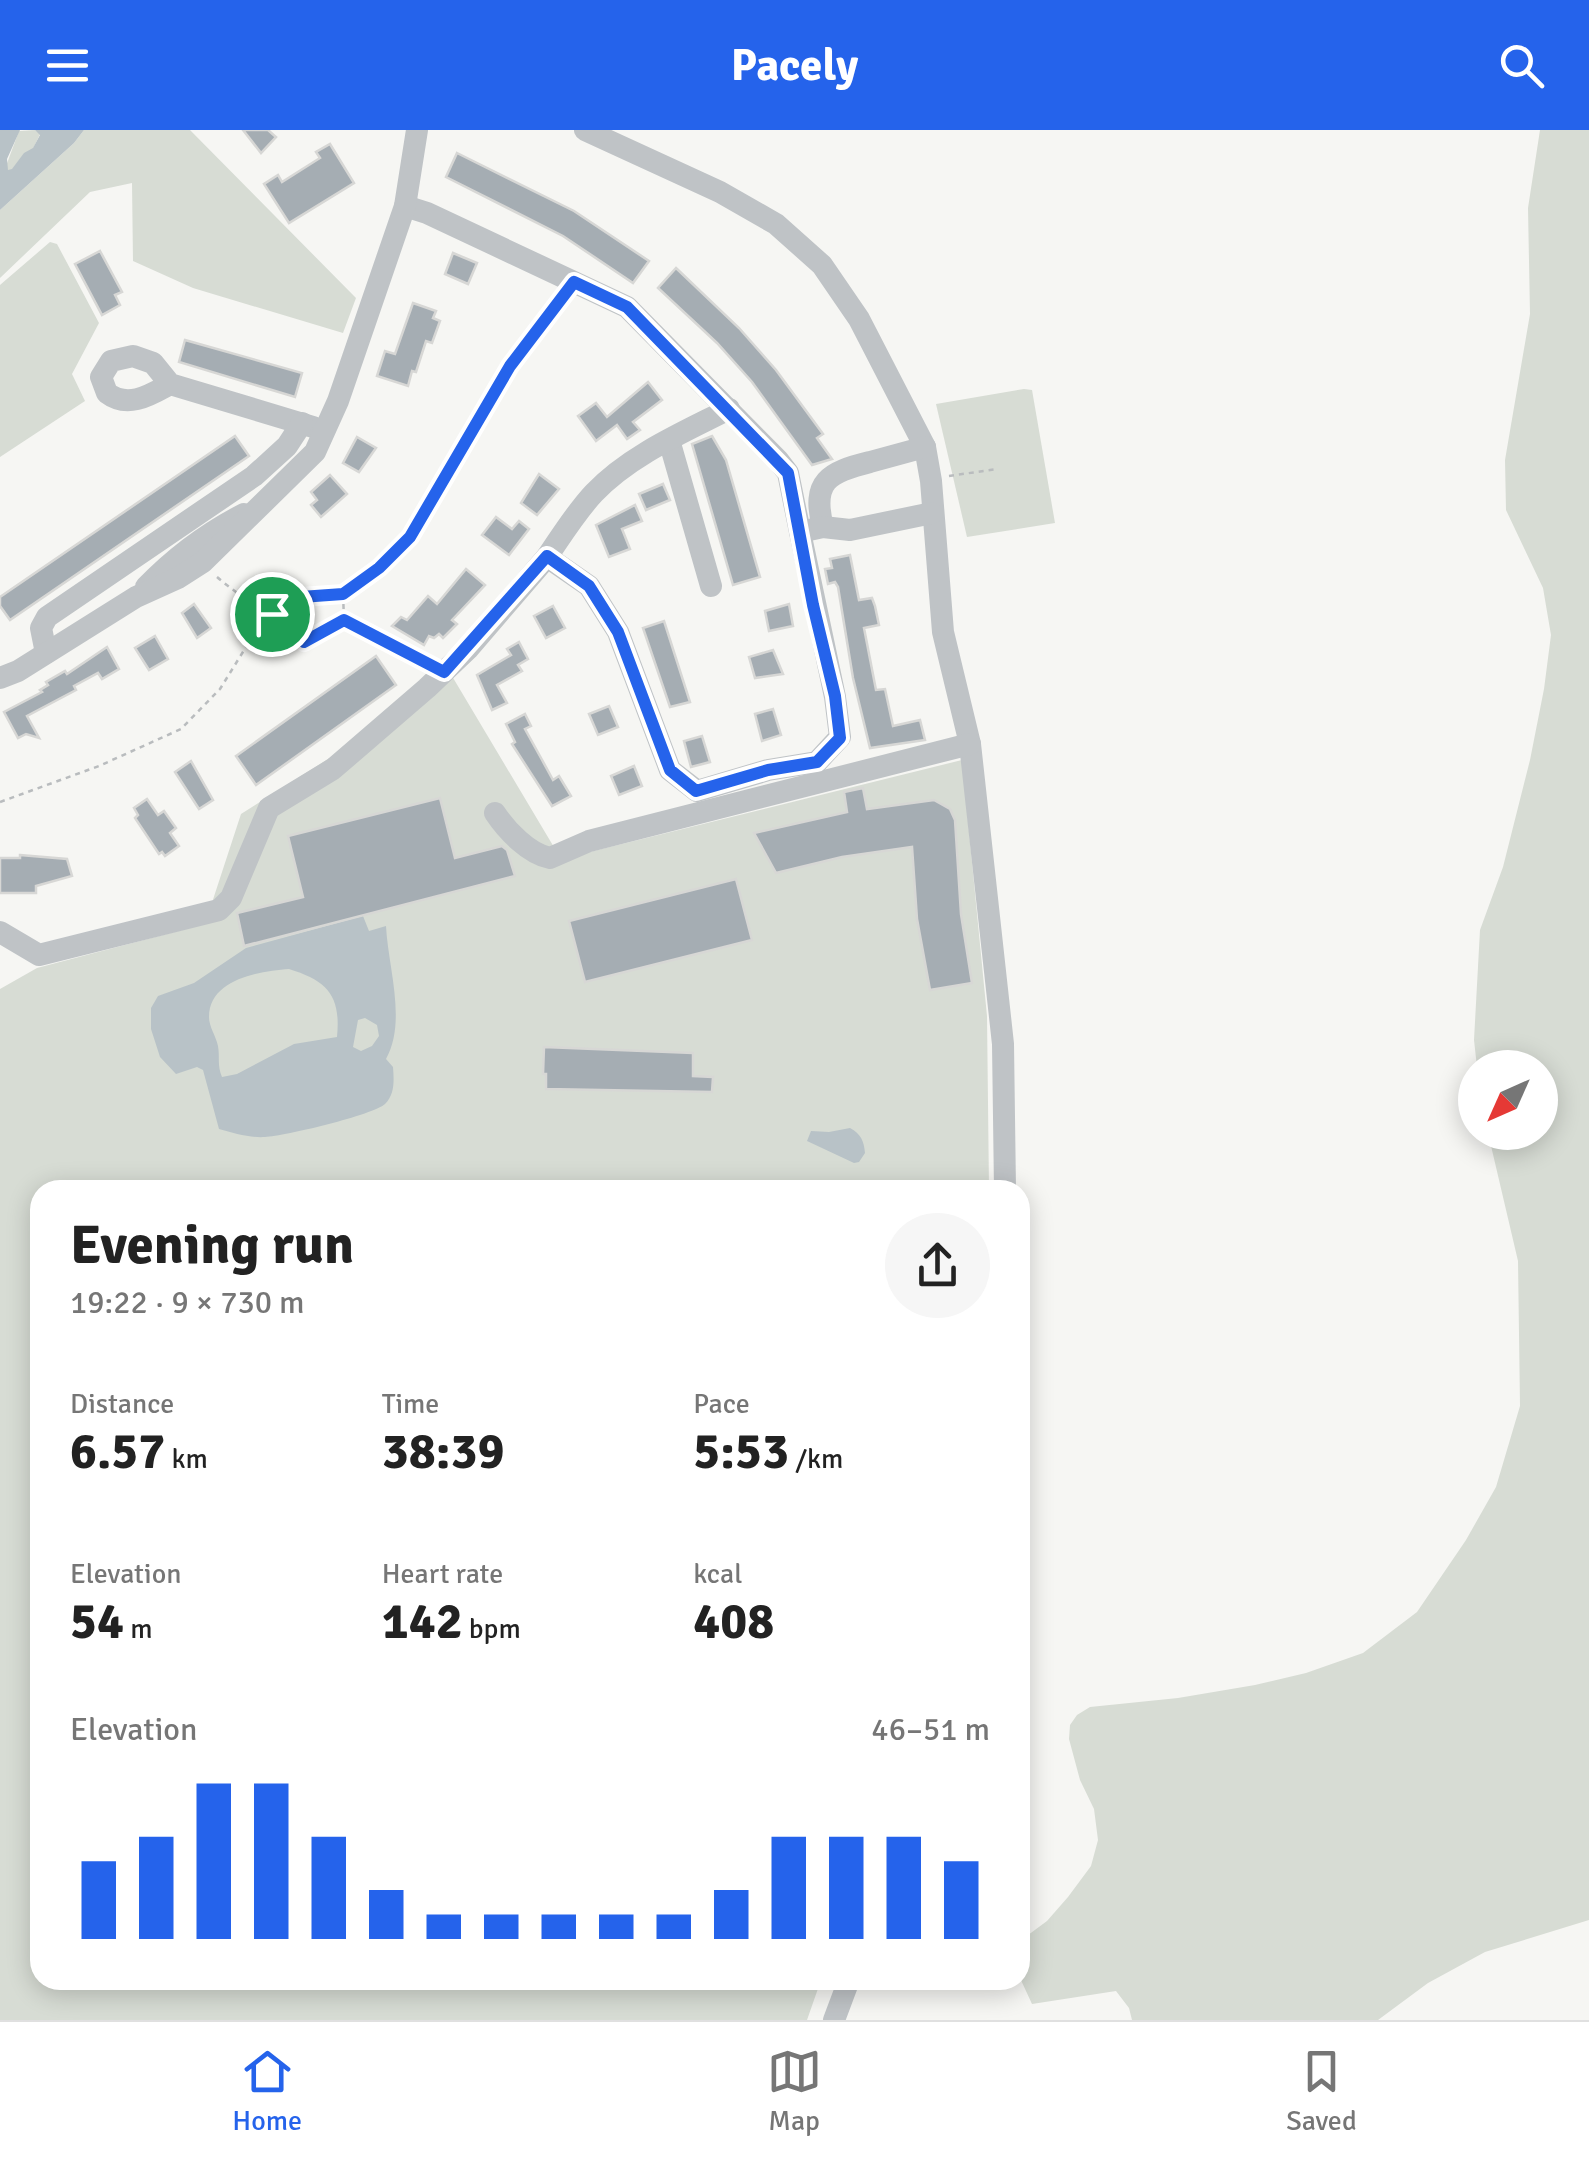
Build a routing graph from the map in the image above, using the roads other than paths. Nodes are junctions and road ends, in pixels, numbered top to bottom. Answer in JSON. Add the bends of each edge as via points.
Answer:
{"nodes":[{"id":1,"x":417,"y":130,"type":"edge"},
{"id":2,"x":585,"y":130,"type":"edge"},
{"id":3,"x":405,"y":206,"type":"junction"},
{"id":4,"x":170,"y":384,"type":"dead end"},
{"id":5,"x":729,"y":409,"type":"junction"},
{"id":6,"x":302,"y":424,"type":"junction"},
{"id":7,"x":326,"y":430,"type":"junction"},
{"id":8,"x":669,"y":440,"type":"junction"},
{"id":9,"x":925,"y":447,"type":"junction"},
{"id":10,"x":252,"y":510,"type":"junction"},
{"id":11,"x":932,"y":513,"type":"junction"},
{"id":12,"x":811,"y":530,"type":"junction"},
{"id":13,"x":547,"y":556,"type":"junction"},
{"id":14,"x":711,"y":586,"type":"dead end"},
{"id":15,"x":136,"y":596,"type":"junction"},
{"id":16,"x":46,"y":653,"type":"junction"},
{"id":17,"x":0,"y":678,"type":"edge"},
{"id":18,"x":970,"y":744,"type":"junction"},
{"id":19,"x":495,"y":813,"type":"dead end"},
{"id":20,"x":0,"y":932,"type":"edge"},
{"id":21,"x":1005,"y":1180,"type":"edge"},
{"id":22,"x":845,"y":1990,"type":"edge"},
{"id":23,"x":834,"y":2020,"type":"edge"}],
"edges":[{"from":1,"to":3,"type":"street"},
{"from":2,"to":9,"type":"street","via":[[776,224],[822,266],[860,319]]},
{"from":3,"to":5,"type":"street","via":[[627,307]]},
{"from":3,"to":7,"type":"street"},
{"from":4,"to":6,"type":"street"},
{"from":5,"to":8,"type":"street"},
{"from":5,"to":12,"type":"street","via":[[788,473]]},
{"from":6,"to":7,"type":"street"},
{"from":6,"to":16,"type":"street","via":[[254,476],[47,617],[41,628]]},
{"from":7,"to":10,"type":"street","via":[[314,452]]},
{"from":8,"to":13,"type":"street","via":[[607,480]]},
{"from":8,"to":14,"type":"street"},
{"from":9,"to":11,"type":"street"},
{"from":9,"to":12,"type":"street","via":[[836,470],[822,484]]},
{"from":10,"to":15,"type":"street","via":[[190,547]]},
{"from":10,"to":15,"type":"street","via":[[203,562]]},
{"from":11,"to":12,"type":"street","via":[[850,530]]},
{"from":11,"to":18,"type":"street","via":[[943,632]]},
{"from":12,"to":13,"type":"street","via":[[840,738],[817,762],[696,791],[670,770],[618,632],[589,586]]},
{"from":13,"to":20,"type":"street","via":[[444,672],[333,770],[269,808],[219,910],[39,955]]},
{"from":15,"to":16,"type":"street"},
{"from":16,"to":17,"type":"street"},
{"from":18,"to":19,"type":"street","via":[[589,842],[550,858],[534,852]]},
{"from":18,"to":21,"type":"street","via":[[1003,1044]]},
{"from":22,"to":23,"type":"street"}]}
